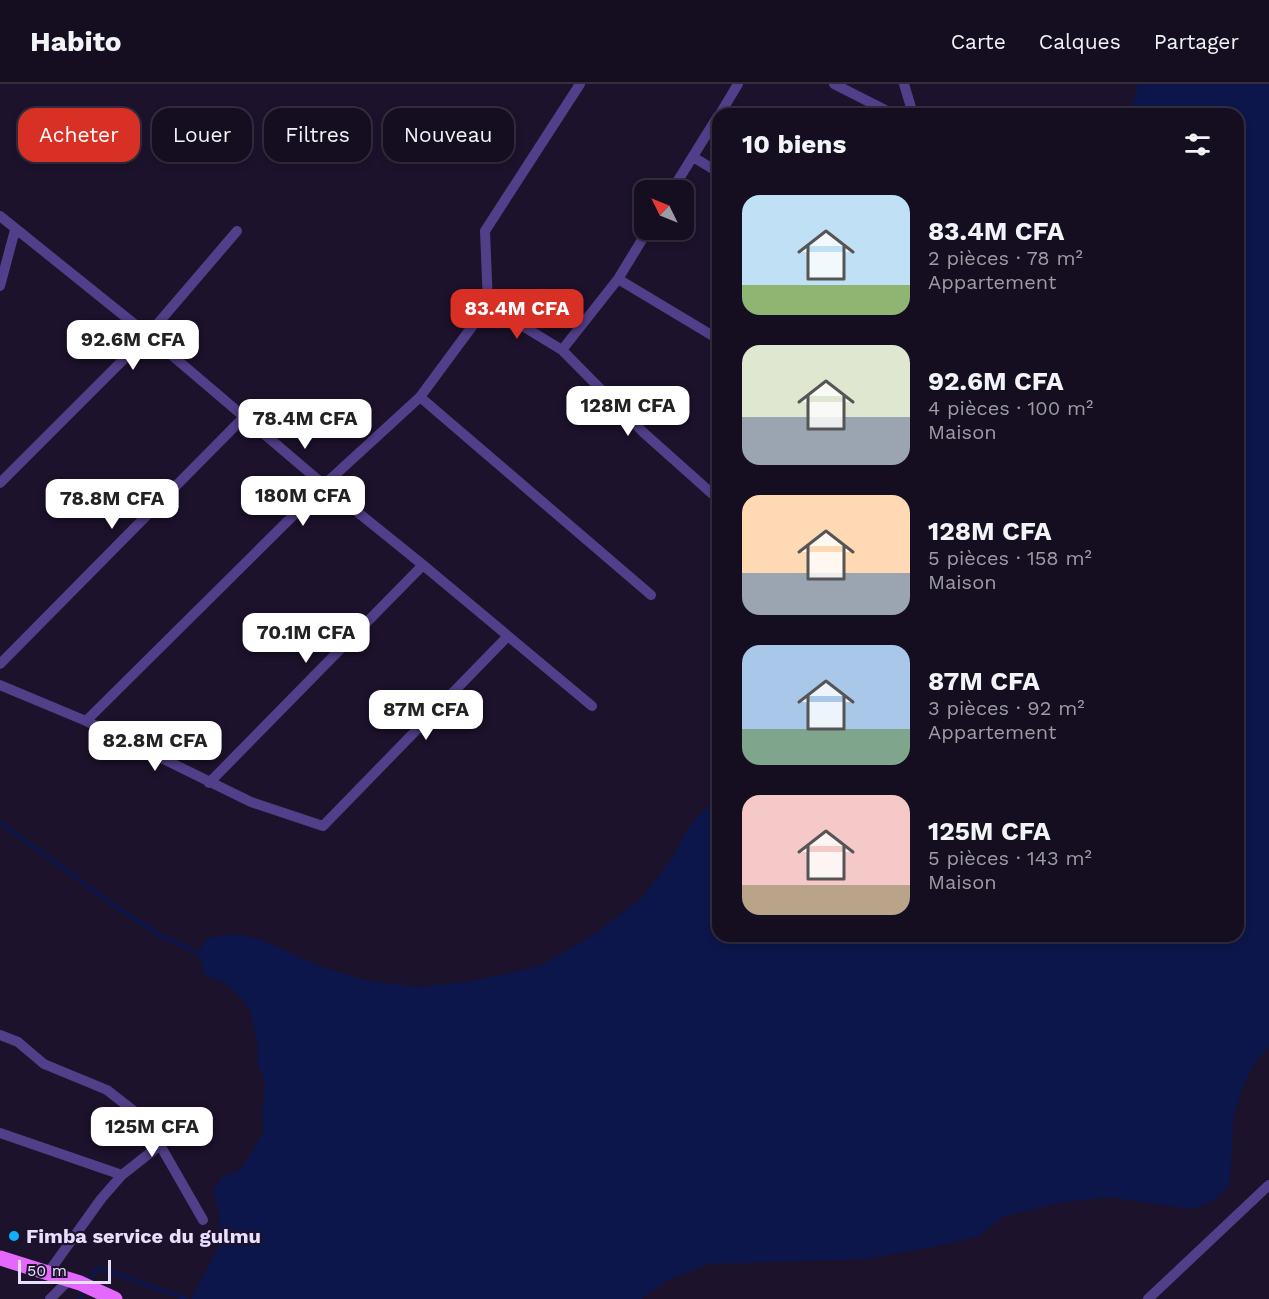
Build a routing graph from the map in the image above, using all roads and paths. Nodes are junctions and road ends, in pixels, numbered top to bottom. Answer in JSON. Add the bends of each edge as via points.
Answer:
{"nodes":[{"id":1,"x":580,"y":84,"type":"edge"},
{"id":2,"x":738,"y":84,"type":"edge"},
{"id":3,"x":834,"y":84,"type":"edge"},
{"id":4,"x":904,"y":84,"type":"edge"},
{"id":5,"x":723,"y":108,"type":"edge"},
{"id":6,"x":881,"y":108,"type":"edge"},
{"id":7,"x":911,"y":108,"type":"edge"},
{"id":8,"x":712,"y":126,"type":"edge"},
{"id":9,"x":693,"y":157,"type":"junction"},
{"id":10,"x":712,"y":168,"type":"edge"},
{"id":11,"x":678,"y":180,"type":"edge"},
{"id":12,"x":0,"y":216,"type":"edge"},
{"id":13,"x":15,"y":230,"type":"junction"},
{"id":14,"x":237,"y":231,"type":"dead end"},
{"id":15,"x":642,"y":240,"type":"edge"},
{"id":16,"x":618,"y":279,"type":"junction"},
{"id":17,"x":0,"y":286,"type":"edge"},
{"id":18,"x":488,"y":305,"type":"junction"},
{"id":19,"x":148,"y":335,"type":"junction"},
{"id":20,"x":712,"y":335,"type":"edge"},
{"id":21,"x":562,"y":350,"type":"junction"},
{"id":22,"x":420,"y":397,"type":"junction"},
{"id":23,"x":245,"y":416,"type":"junction"},
{"id":24,"x":0,"y":483,"type":"edge"},
{"id":25,"x":324,"y":485,"type":"junction"},
{"id":26,"x":712,"y":494,"type":"edge"},
{"id":27,"x":423,"y":565,"type":"junction"},
{"id":28,"x":651,"y":595,"type":"dead end"},
{"id":29,"x":508,"y":636,"type":"junction"},
{"id":30,"x":0,"y":664,"type":"edge"},
{"id":31,"x":0,"y":685,"type":"edge"},
{"id":32,"x":592,"y":706,"type":"dead end"},
{"id":33,"x":86,"y":721,"type":"junction"},
{"id":34,"x":209,"y":783,"type":"junction"},
{"id":35,"x":0,"y":1035,"type":"edge"},
{"id":36,"x":0,"y":1133,"type":"edge"},
{"id":37,"x":160,"y":1145,"type":"junction"},
{"id":38,"x":122,"y":1175,"type":"junction"},
{"id":39,"x":1269,"y":1185,"type":"edge"},
{"id":40,"x":203,"y":1220,"type":"dead end"},
{"id":41,"x":0,"y":1258,"type":"edge"},
{"id":42,"x":48,"y":1273,"type":"junction"},
{"id":43,"x":81,"y":1284,"type":"junction"},
{"id":44,"x":50,"y":1299,"type":"edge"},
{"id":45,"x":113,"y":1299,"type":"edge"},
{"id":46,"x":1148,"y":1299,"type":"edge"}],
"edges":[{"from":1,"to":18,"type":"street","via":[[485,231]]},
{"from":2,"to":5,"type":"street"},
{"from":3,"to":6,"type":"street"},
{"from":4,"to":7,"type":"street"},
{"from":8,"to":9,"type":"street"},
{"from":9,"to":10,"type":"street"},
{"from":9,"to":11,"type":"street"},
{"from":12,"to":13,"type":"street"},
{"from":13,"to":17,"type":"street"},
{"from":13,"to":19,"type":"street"},
{"from":14,"to":19,"type":"street"},
{"from":15,"to":16,"type":"street"},
{"from":16,"to":20,"type":"street"},
{"from":16,"to":21,"type":"street"},
{"from":18,"to":21,"type":"street"},
{"from":18,"to":22,"type":"street"},
{"from":19,"to":23,"type":"street"},
{"from":19,"to":24,"type":"street"},
{"from":21,"to":26,"type":"street","via":[[644,433]]},
{"from":22,"to":25,"type":"street"},
{"from":22,"to":28,"type":"street"},
{"from":23,"to":25,"type":"street"},
{"from":23,"to":30,"type":"street"},
{"from":25,"to":27,"type":"street"},
{"from":25,"to":33,"type":"street"},
{"from":27,"to":29,"type":"street"},
{"from":27,"to":34,"type":"street"},
{"from":29,"to":32,"type":"street"},
{"from":29,"to":34,"type":"street","via":[[323,826],[250,802]]},
{"from":31,"to":33,"type":"street"},
{"from":33,"to":34,"type":"street"},
{"from":35,"to":37,"type":"street","via":[[18,1042],[44,1064],[107,1090],[139,1115]]},
{"from":36,"to":38,"type":"street"},
{"from":37,"to":38,"type":"street"},
{"from":37,"to":40,"type":"street"},
{"from":38,"to":42,"type":"street"},
{"from":39,"to":46,"type":"street"},
{"from":41,"to":42,"type":"main road"},
{"from":42,"to":43,"type":"main road"},
{"from":43,"to":44,"type":"street"},
{"from":43,"to":45,"type":"main road"}]}
